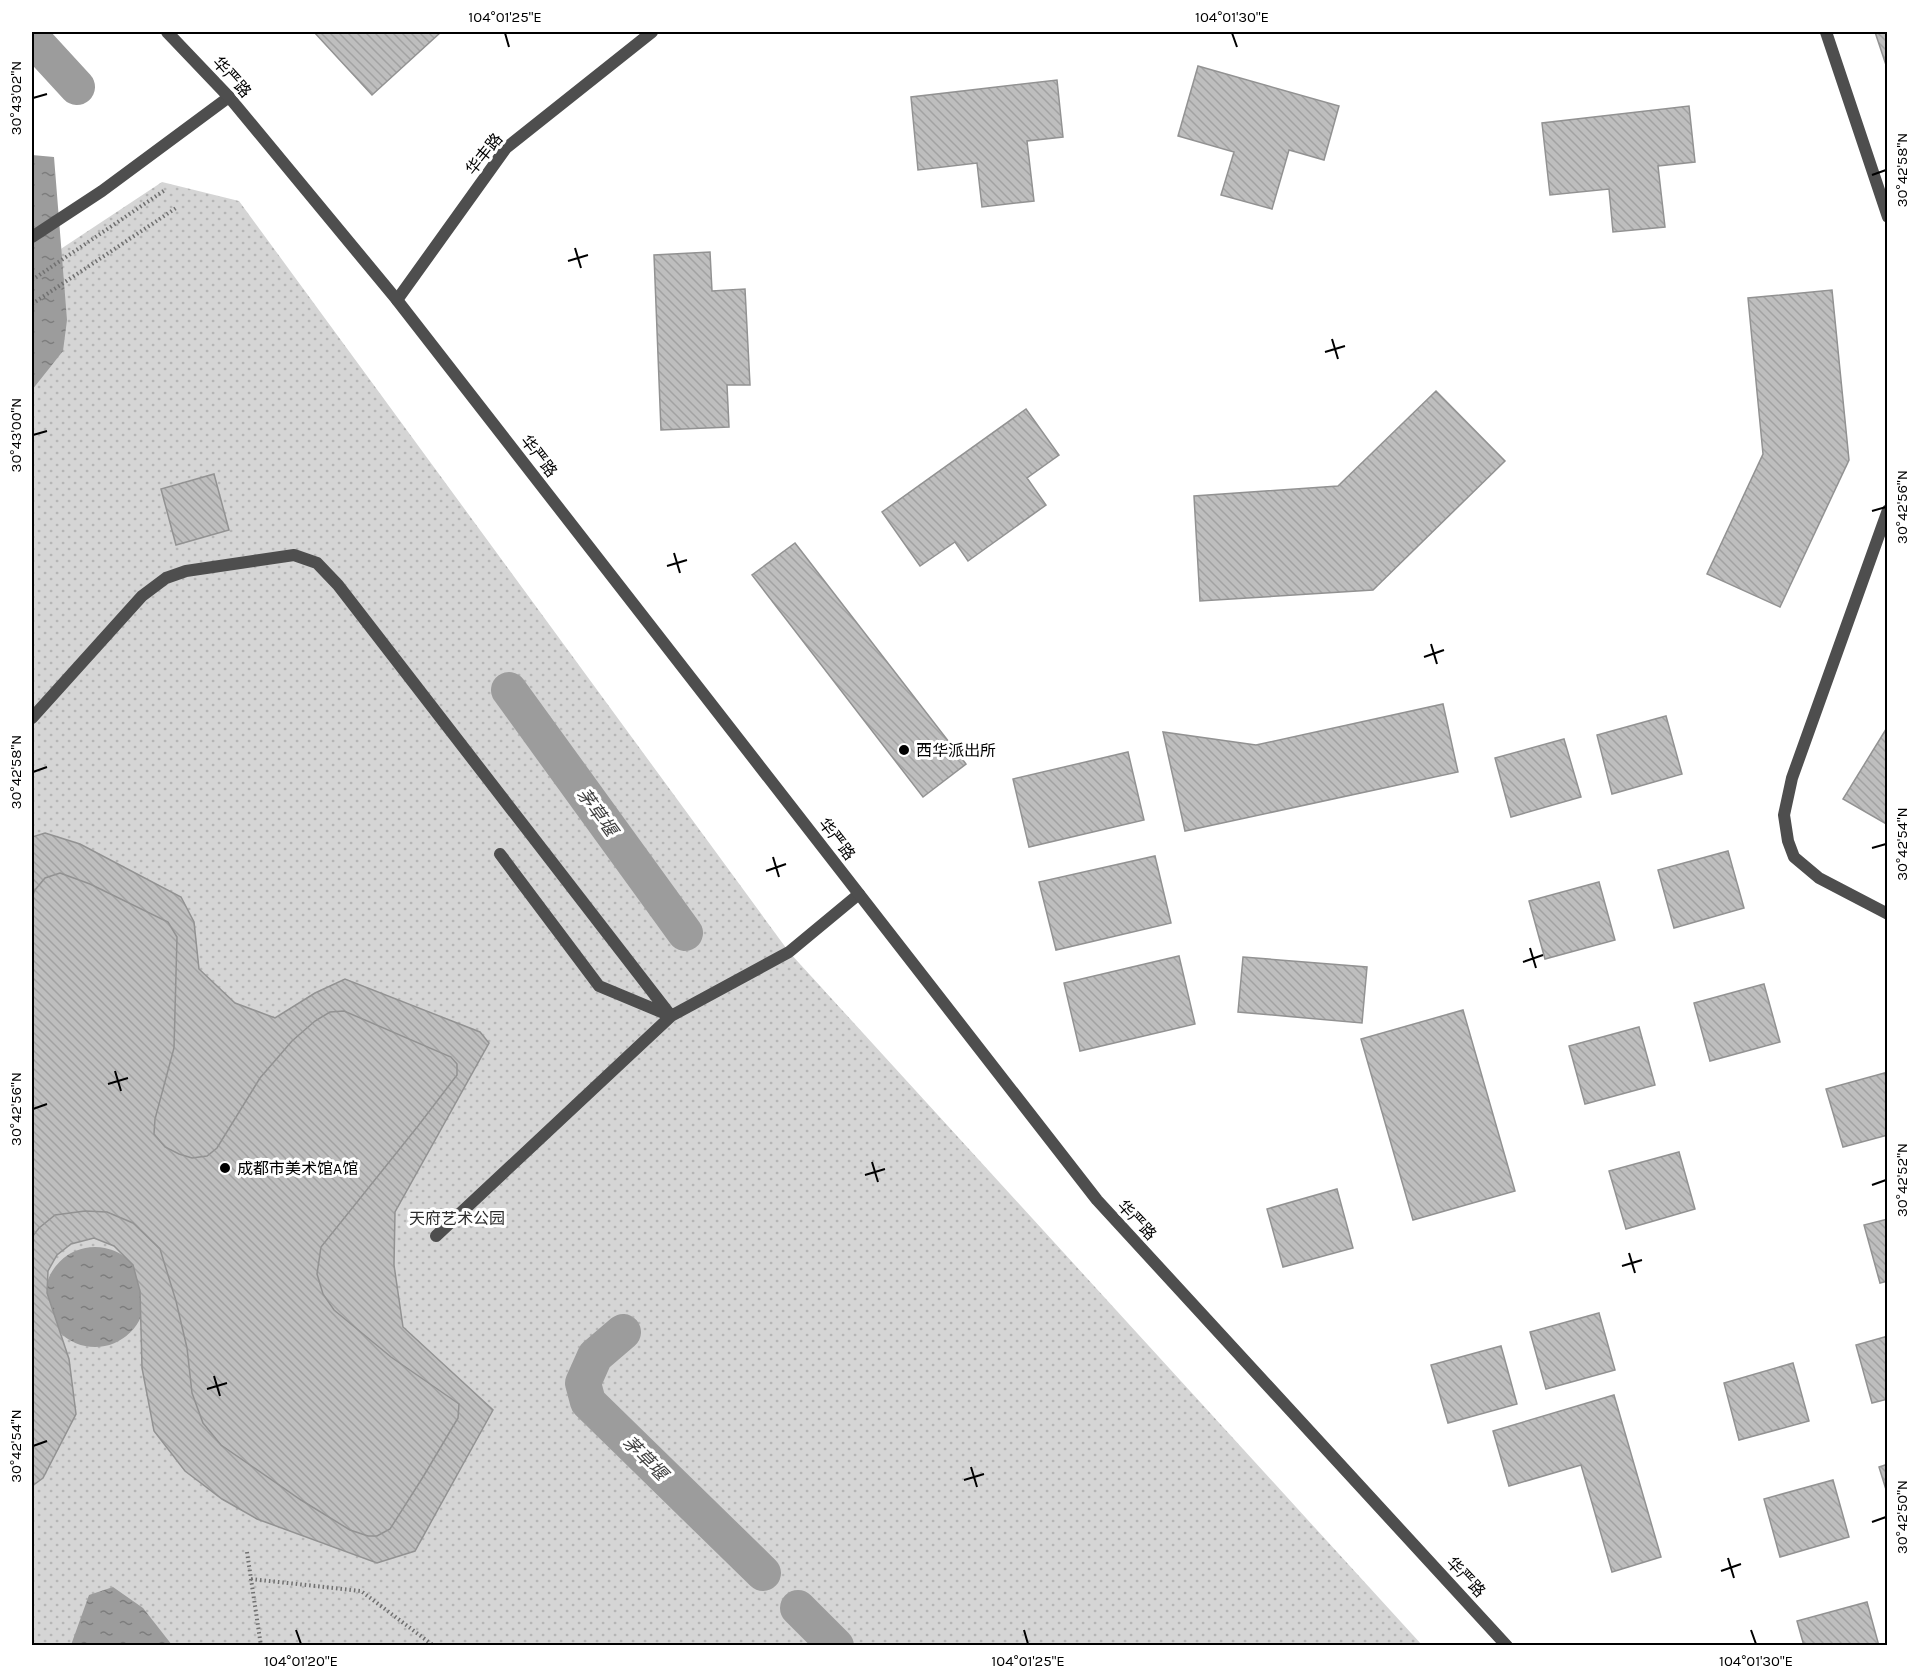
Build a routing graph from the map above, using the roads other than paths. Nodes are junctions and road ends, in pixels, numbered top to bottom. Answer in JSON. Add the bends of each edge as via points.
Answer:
{"nodes":[{"id":1,"x":167,"y":32,"type":"edge"},
{"id":2,"x":652,"y":32,"type":"edge"},
{"id":3,"x":1826,"y":32,"type":"edge"},
{"id":4,"x":229,"y":97,"type":"junction"},
{"id":5,"x":1887,"y":217,"type":"edge"},
{"id":6,"x":32,"y":237,"type":"edge"},
{"id":7,"x":397,"y":300,"type":"junction"},
{"id":8,"x":1887,"y":510,"type":"edge"},
{"id":9,"x":32,"y":717,"type":"edge"},
{"id":10,"x":500,"y":854,"type":"dead end"},
{"id":11,"x":859,"y":894,"type":"junction"},
{"id":12,"x":1887,"y":914,"type":"edge"},
{"id":13,"x":670,"y":1016,"type":"junction"},
{"id":14,"x":436,"y":1236,"type":"dead end"},
{"id":15,"x":1507,"y":1646,"type":"edge"}],
"edges":[{"from":1,"to":4,"type":"street","name":"华严路"},
{"from":2,"to":7,"type":"street","name":"华丰路","via":[[506,148]]},
{"from":3,"to":5,"type":"street"},
{"from":4,"to":6,"type":"street","via":[[102,191]]},
{"from":4,"to":7,"type":"street","name":"华严路"},
{"from":7,"to":11,"type":"street","name":"华严路"},
{"from":8,"to":12,"type":"street","via":[[1792,778],[1784,815],[1794,857],[1819,878]]},
{"from":9,"to":13,"type":"street","via":[[142,596],[166,579],[186,571],[294,555],[317,563],[338,585]]},
{"from":10,"to":13,"type":"street","via":[[599,986]]},
{"from":11,"to":13,"type":"street","via":[[789,952]]},
{"from":11,"to":15,"type":"street","name":"华严路","via":[[1097,1200]]},
{"from":13,"to":14,"type":"street"}]}
